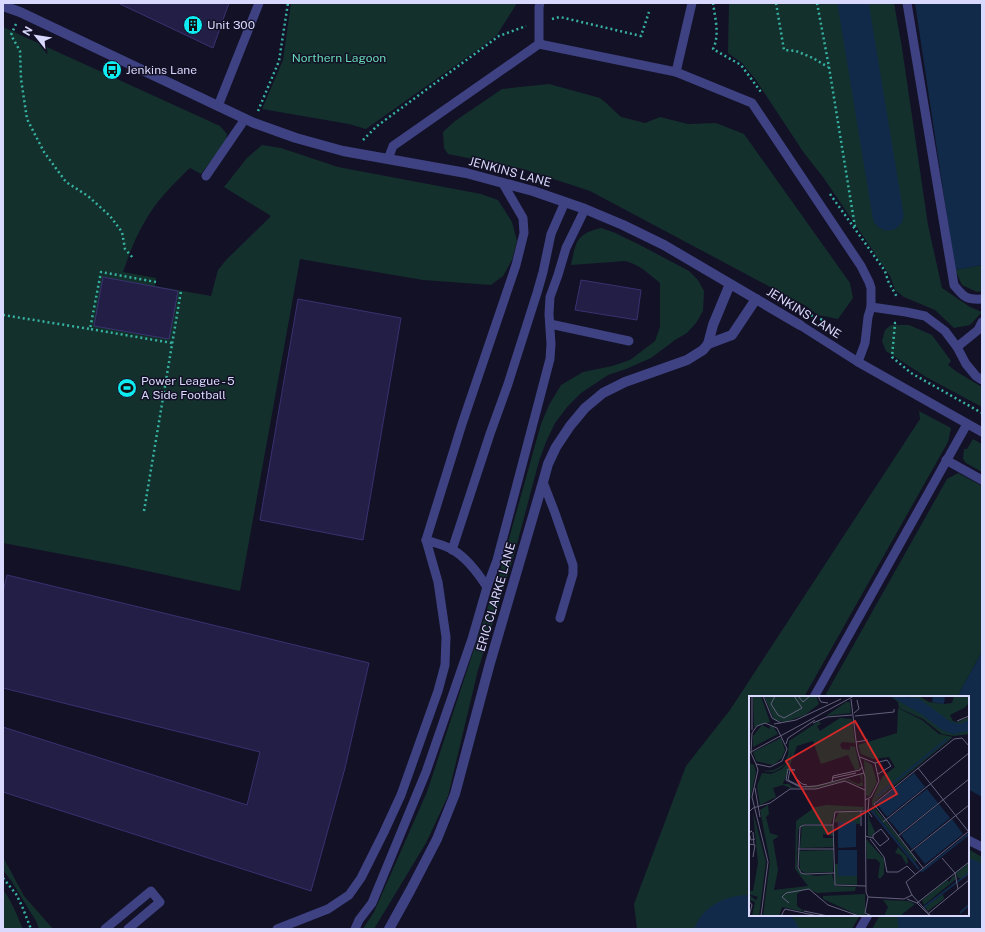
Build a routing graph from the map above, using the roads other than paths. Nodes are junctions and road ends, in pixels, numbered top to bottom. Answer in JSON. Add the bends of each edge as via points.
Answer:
{"nodes":[{"id":1,"x":259,"y":3,"type":"edge"},
{"id":2,"x":540,"y":3,"type":"edge"},
{"id":3,"x":692,"y":3,"type":"edge"},
{"id":4,"x":907,"y":3,"type":"edge"},
{"id":5,"x":3,"y":6,"type":"edge"},
{"id":6,"x":539,"y":44,"type":"junction"},
{"id":7,"x":676,"y":72,"type":"junction"},
{"id":8,"x":218,"y":106,"type":"junction"},
{"id":9,"x":245,"y":119,"type":"junction"},
{"id":10,"x":388,"y":159,"type":"junction"},
{"id":11,"x":206,"y":176,"type":"dead end"},
{"id":12,"x":502,"y":182,"type":"junction"},
{"id":13,"x":565,"y":202,"type":"junction"},
{"id":14,"x":585,"y":209,"type":"junction"},
{"id":15,"x":730,"y":284,"type":"junction"},
{"id":16,"x":756,"y":299,"type":"junction"},
{"id":17,"x":982,"y":299,"type":"edge"},
{"id":18,"x":871,"y":307,"type":"junction"},
{"id":19,"x":982,"y":322,"type":"edge"},
{"id":20,"x":550,"y":324,"type":"junction"},
{"id":21,"x":800,"y":325,"type":"joint"},
{"id":22,"x":629,"y":341,"type":"dead end"},
{"id":23,"x":708,"y":344,"type":"junction"},
{"id":24,"x":957,"y":347,"type":"junction"},
{"id":25,"x":858,"y":362,"type":"junction"},
{"id":26,"x":982,"y":380,"type":"edge"},
{"id":27,"x":967,"y":424,"type":"junction"},
{"id":28,"x":982,"y":432,"type":"edge"},
{"id":29,"x":946,"y":460,"type":"junction"},
{"id":30,"x":982,"y":480,"type":"edge"},
{"id":31,"x":543,"y":482,"type":"junction"},
{"id":32,"x":426,"y":540,"type":"junction"},
{"id":33,"x":452,"y":550,"type":"junction"},
{"id":34,"x":487,"y":587,"type":"junction"},
{"id":35,"x":560,"y":618,"type":"dead end"},
{"id":36,"x":815,"y":696,"type":"edge"},
{"id":37,"x":969,"y":840,"type":"edge"},
{"id":38,"x":982,"y":847,"type":"edge"},
{"id":39,"x":867,"y":916,"type":"edge"},
{"id":40,"x":357,"y":925,"type":"edge"},
{"id":41,"x":105,"y":929,"type":"edge"},
{"id":42,"x":128,"y":929,"type":"edge"},
{"id":43,"x":277,"y":929,"type":"edge"},
{"id":44,"x":348,"y":929,"type":"edge"},
{"id":45,"x":389,"y":929,"type":"edge"},
{"id":46,"x":860,"y":929,"type":"edge"}],
"edges":[{"from":1,"to":8,"type":"lane"},
{"from":2,"to":6,"type":"lane"},
{"from":3,"to":7,"type":"lane"},
{"from":4,"to":17,"type":"lane","via":[[954,285],[964,297]]},
{"from":5,"to":8,"type":"street","name":"JENKINS LANE"},
{"from":6,"to":7,"type":"lane"},
{"from":6,"to":10,"type":"lane","via":[[393,146]]},
{"from":7,"to":18,"type":"lane","via":[[752,103],[861,266],[869,282]]},
{"from":8,"to":9,"type":"street","name":"JENKINS LANE"},
{"from":9,"to":10,"type":"street","name":"JENKINS LANE","via":[[296,138],[343,151]]},
{"from":9,"to":11,"type":"lane"},
{"from":10,"to":12,"type":"street","name":"JENKINS LANE"},
{"from":12,"to":13,"type":"street","name":"JENKINS LANE"},
{"from":12,"to":32,"type":"lane","via":[[522,218],[524,233],[516,265]]},
{"from":13,"to":14,"type":"street","name":"JENKINS LANE"},
{"from":13,"to":33,"type":"lane","via":[[551,234],[537,293]]},
{"from":14,"to":15,"type":"street","name":"JENKINS LANE","via":[[664,246]]},
{"from":14,"to":20,"type":"lane","via":[[566,248],[550,297]]},
{"from":15,"to":16,"type":"street","name":"JENKINS LANE"},
{"from":15,"to":23,"type":"street"},
{"from":16,"to":21,"type":"street","name":"JENKINS LANE"},
{"from":16,"to":23,"type":"street","name":"ERIC CLARKE LANE","via":[[732,335]]},
{"from":18,"to":24,"type":"lane","via":[[925,316],[944,331]]},
{"from":18,"to":25,"type":"lane","via":[[865,343]]},
{"from":19,"to":24,"type":"lane","via":[[978,330]]},
{"from":20,"to":22,"type":"lane"},
{"from":20,"to":34,"type":"lane","via":[[550,359],[497,560]]},
{"from":21,"to":25,"type":"lane","name":"JENKINS LANE"},
{"from":23,"to":31,"type":"street","name":"ERIC CLARKE LANE","via":[[687,360],[625,382],[603,393],[585,408],[556,447]]},
{"from":24,"to":26,"type":"lane","via":[[966,364]]},
{"from":25,"to":27,"type":"lane","name":"JENKINS LANE"},
{"from":27,"to":28,"type":"lane","name":"JENKINS LANE"},
{"from":27,"to":29,"type":"lane"},
{"from":29,"to":30,"type":"lane"},
{"from":29,"to":36,"type":"lane"},
{"from":31,"to":35,"type":"lane","via":[[573,565],[573,574]]},
{"from":31,"to":45,"type":"street","name":"ERIC CLARKE LANE","via":[[455,794],[437,839]]},
{"from":32,"to":33,"type":"lane"},
{"from":32,"to":43,"type":"lane","via":[[438,582],[446,638],[444,665],[438,691],[401,795],[364,871],[349,895],[328,909]]},
{"from":33,"to":34,"type":"lane","via":[[479,574]]},
{"from":34,"to":40,"type":"lane","via":[[472,639],[426,772],[372,903]]},
{"from":37,"to":38,"type":"lane"},
{"from":39,"to":46,"type":"lane"},
{"from":40,"to":44,"type":"lane"},
{"from":41,"to":42,"type":"lane","via":[[151,891],[160,902]]}]}
